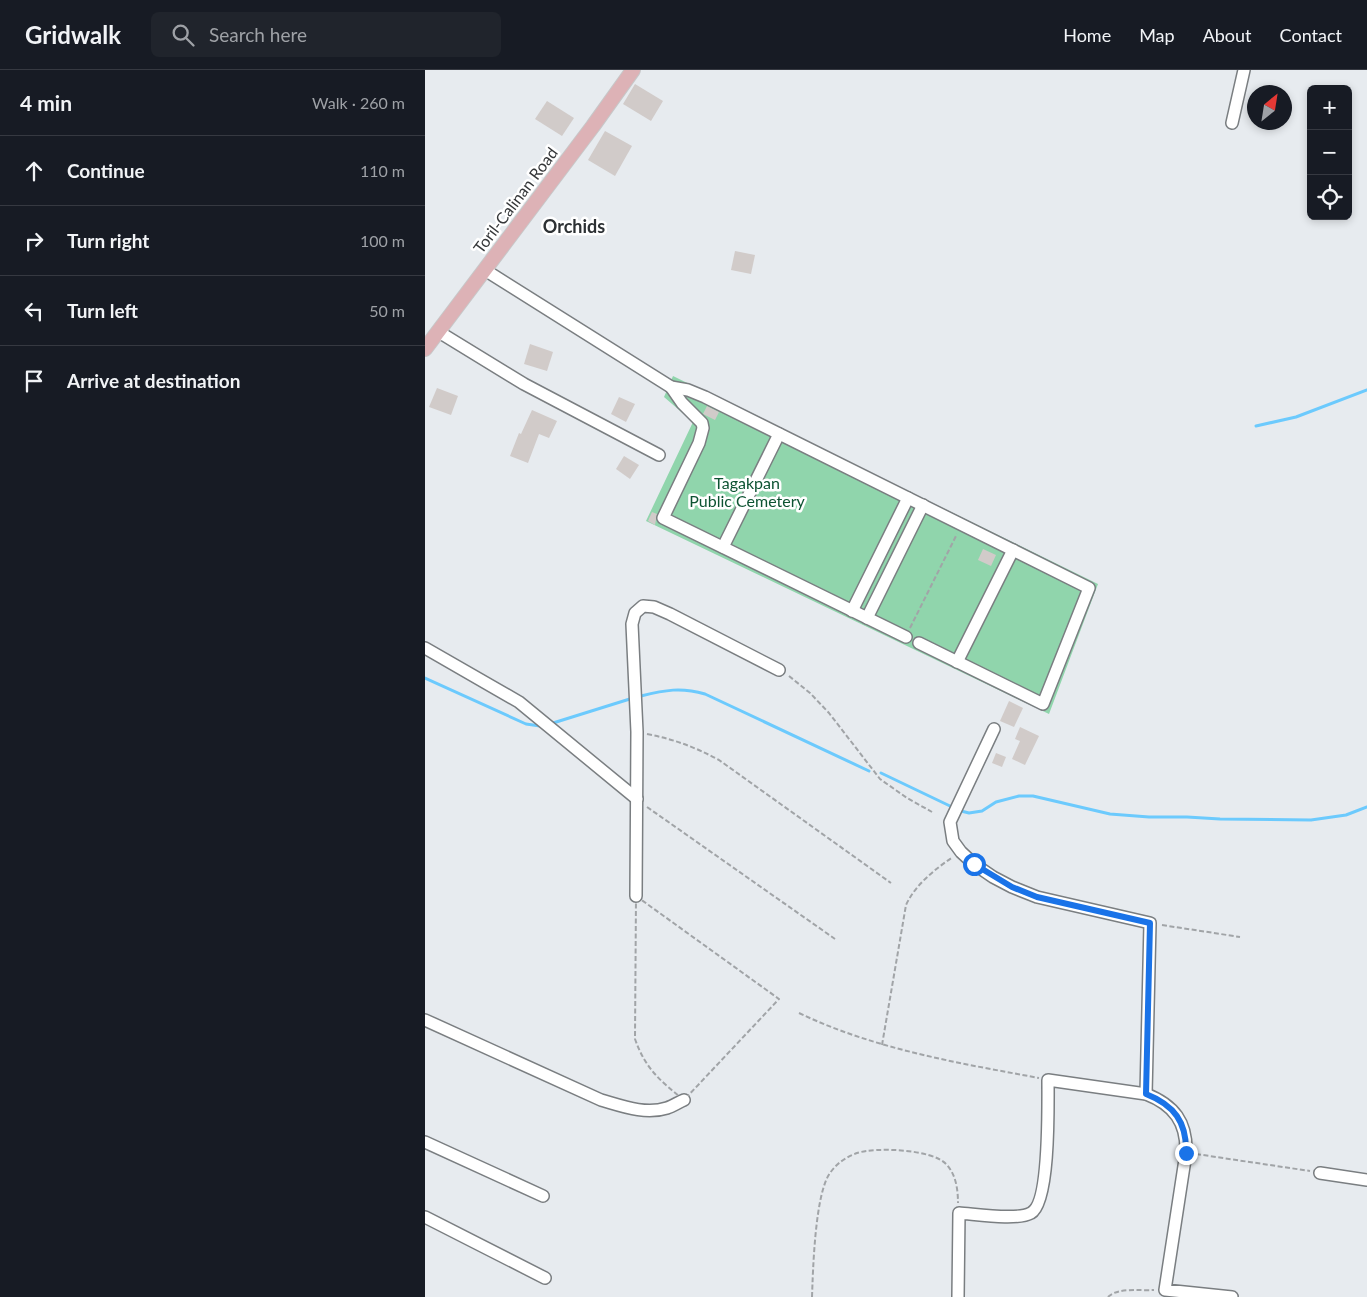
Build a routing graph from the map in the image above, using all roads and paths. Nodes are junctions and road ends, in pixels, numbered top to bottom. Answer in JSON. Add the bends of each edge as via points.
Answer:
{"nodes":[{"id":1,"x":633,"y":70,"type":"edge"},
{"id":2,"x":1244,"y":70,"type":"edge"},
{"id":3,"x":1232,"y":123,"type":"dead end"},
{"id":4,"x":485,"y":270,"type":"junction"},
{"id":5,"x":439,"y":332,"type":"junction"},
{"id":6,"x":425,"y":350,"type":"edge"},
{"id":7,"x":671,"y":387,"type":"junction"},
{"id":8,"x":779,"y":434,"type":"junction"},
{"id":9,"x":659,"y":455,"type":"dead end"},
{"id":10,"x":908,"y":498,"type":"junction"},
{"id":11,"x":923,"y":505,"type":"junction"},
{"id":12,"x":961,"y":525,"type":"junction"},
{"id":13,"x":723,"y":547,"type":"junction"},
{"id":14,"x":1013,"y":550,"type":"junction"},
{"id":15,"x":852,"y":611,"type":"junction"},
{"id":16,"x":867,"y":618,"type":"junction"},
{"id":17,"x":906,"y":637,"type":"joint"},
{"id":18,"x":919,"y":643,"type":"dead end"},
{"id":19,"x":425,"y":648,"type":"edge"},
{"id":20,"x":957,"y":662,"type":"junction"},
{"id":21,"x":779,"y":670,"type":"joint"},
{"id":22,"x":994,"y":729,"type":"dead end"},
{"id":23,"x":637,"y":732,"type":"junction"},
{"id":24,"x":637,"y":799,"type":"junction"},
{"id":25,"x":933,"y":812,"type":"dead end"},
{"id":26,"x":961,"y":852,"type":"junction"},
{"id":27,"x":891,"y":883,"type":"dead end"},
{"id":28,"x":636,"y":896,"type":"junction"},
{"id":29,"x":1150,"y":923,"type":"junction"},
{"id":30,"x":1240,"y":936,"type":"dead end"},
{"id":31,"x":835,"y":939,"type":"dead end"},
{"id":32,"x":799,"y":1013,"type":"dead end"},
{"id":33,"x":425,"y":1020,"type":"edge"},
{"id":34,"x":882,"y":1045,"type":"junction"},
{"id":35,"x":1048,"y":1080,"type":"junction"},
{"id":36,"x":1146,"y":1094,"type":"junction"},
{"id":37,"x":685,"y":1100,"type":"junction"},
{"id":38,"x":425,"y":1142,"type":"edge"},
{"id":39,"x":1186,"y":1153,"type":"junction"},
{"id":40,"x":1320,"y":1173,"type":"joint"},
{"id":41,"x":1367,"y":1180,"type":"edge"},
{"id":42,"x":543,"y":1196,"type":"dead end"},
{"id":43,"x":959,"y":1213,"type":"junction"},
{"id":44,"x":425,"y":1217,"type":"edge"},
{"id":45,"x":545,"y":1278,"type":"dead end"},
{"id":46,"x":1165,"y":1290,"type":"junction"},
{"id":47,"x":812,"y":1297,"type":"edge"},
{"id":48,"x":958,"y":1297,"type":"edge"},
{"id":49,"x":1108,"y":1297,"type":"edge"},
{"id":50,"x":1233,"y":1297,"type":"edge"}],
"edges":[{"from":1,"to":4,"type":"main road","name":"Toril-Calinan Road"},
{"from":2,"to":3,"type":"street"},
{"from":4,"to":5,"type":"main road","name":"Toril-Calinan Road"},
{"from":4,"to":7,"type":"street"},
{"from":5,"to":6,"type":"main road","name":"Toril-Calinan Road"},
{"from":5,"to":9,"type":"street","via":[[524,384]]},
{"from":7,"to":8,"type":"street","via":[[696,393]]},
{"from":7,"to":13,"type":"street","via":[[703,428],[663,518]]},
{"from":8,"to":10,"type":"street"},
{"from":8,"to":13,"type":"street"},
{"from":10,"to":11,"type":"street"},
{"from":10,"to":15,"type":"street"},
{"from":11,"to":12,"type":"street"},
{"from":11,"to":16,"type":"street"},
{"from":12,"to":14,"type":"street"},
{"from":12,"to":17,"type":"path"},
{"from":13,"to":15,"type":"street"},
{"from":14,"to":20,"type":"street"},
{"from":14,"to":20,"type":"street","via":[[1089,588],[1043,704]]},
{"from":15,"to":16,"type":"street"},
{"from":16,"to":17,"type":"street"},
{"from":18,"to":20,"type":"street"},
{"from":19,"to":24,"type":"street","via":[[519,702]]},
{"from":21,"to":23,"type":"street","via":[[670,614],[643,606],[635,613],[632,624]]},
{"from":21,"to":25,"type":"path","via":[[795,680],[829,713],[880,779]]},
{"from":22,"to":26,"type":"street","via":[[950,822],[953,840]]},
{"from":23,"to":24,"type":"street"},
{"from":23,"to":27,"type":"path","via":[[682,742],[719,760]]},
{"from":24,"to":28,"type":"street"},
{"from":24,"to":31,"type":"path"},
{"from":26,"to":29,"type":"street","via":[[993,877],[1037,897]]},
{"from":26,"to":34,"type":"path","via":[[939,866],[910,896],[906,905]]},
{"from":28,"to":37,"type":"path","via":[[635,1039],[650,1070]]},
{"from":28,"to":37,"type":"path","via":[[779,999]]},
{"from":29,"to":30,"type":"path"},
{"from":29,"to":36,"type":"street"},
{"from":32,"to":34,"type":"path"},
{"from":33,"to":37,"type":"street","via":[[601,1100],[648,1111],[667,1108]]},
{"from":34,"to":35,"type":"path"},
{"from":35,"to":36,"type":"street"},
{"from":35,"to":43,"type":"street","via":[[1045,1178],[1032,1213],[1023,1216]]},
{"from":36,"to":39,"type":"street","via":[[1161,1100],[1182,1123],[1187,1138]]},
{"from":38,"to":42,"type":"street"},
{"from":39,"to":40,"type":"path"},
{"from":39,"to":46,"type":"street"},
{"from":40,"to":41,"type":"street"},
{"from":43,"to":47,"type":"path","via":[[954,1176],[947,1164],[937,1157],[882,1150],[859,1153],[840,1161],[823,1190],[815,1236]]},
{"from":43,"to":48,"type":"street"},
{"from":44,"to":45,"type":"street"},
{"from":46,"to":49,"type":"path","via":[[1112,1293]]},
{"from":46,"to":50,"type":"street"}]}
